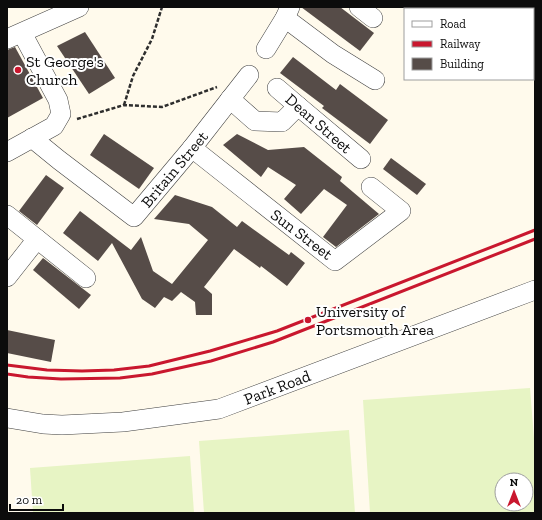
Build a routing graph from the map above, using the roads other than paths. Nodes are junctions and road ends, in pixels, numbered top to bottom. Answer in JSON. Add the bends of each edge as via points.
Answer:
{"nodes":[{"id":1,"x":79,"y":7,"type":"edge"},
{"id":2,"x":288,"y":12,"type":"edge"},
{"id":3,"x":14,"y":36,"type":"edge"},
{"id":4,"x":266,"y":49,"type":"dead end"},
{"id":5,"x":249,"y":75,"type":"dead end"},
{"id":6,"x":375,"y":80,"type":"dead end"},
{"id":7,"x":278,"y":88,"type":"dead end"},
{"id":8,"x":225,"y":92,"type":"junction"},
{"id":9,"x":298,"y":106,"type":"junction"},
{"id":10,"x":32,"y":138,"type":"junction"},
{"id":11,"x":192,"y":148,"type":"junction"},
{"id":12,"x":7,"y":152,"type":"edge"},
{"id":13,"x":360,"y":159,"type":"dead end"},
{"id":14,"x":371,"y":187,"type":"dead end"},
{"id":15,"x":7,"y":215,"type":"edge"},
{"id":16,"x":37,"y":239,"type":"junction"},
{"id":17,"x":7,"y":277,"type":"edge"},
{"id":18,"x":86,"y":278,"type":"dead end"},
{"id":19,"x":535,"y":290,"type":"edge"},
{"id":20,"x":7,"y":418,"type":"edge"}],
"edges":[{"from":1,"to":3,"type":"street"},
{"from":2,"to":4,"type":"street"},
{"from":2,"to":6,"type":"street","via":[[333,54]]},
{"from":3,"to":10,"type":"street","via":[[58,100],[61,114],[54,126]]},
{"from":5,"to":8,"type":"street","name":"Britain Street"},
{"from":7,"to":9,"type":"street","name":"Dean Street"},
{"from":8,"to":9,"type":"street","via":[[255,121],[282,122]]},
{"from":8,"to":11,"type":"street","name":"Britain Street"},
{"from":9,"to":13,"type":"street","name":"Dean Street"},
{"from":10,"to":11,"type":"street","name":"Britain Street","via":[[134,217]]},
{"from":10,"to":12,"type":"street"},
{"from":11,"to":14,"type":"street","name":"Sun Street","via":[[335,262],[401,211]]},
{"from":15,"to":16,"type":"street"},
{"from":16,"to":17,"type":"street"},
{"from":16,"to":18,"type":"street"},
{"from":19,"to":20,"type":"street","name":"Park Road","via":[[219,409],[123,422],[62,425]]}]}
